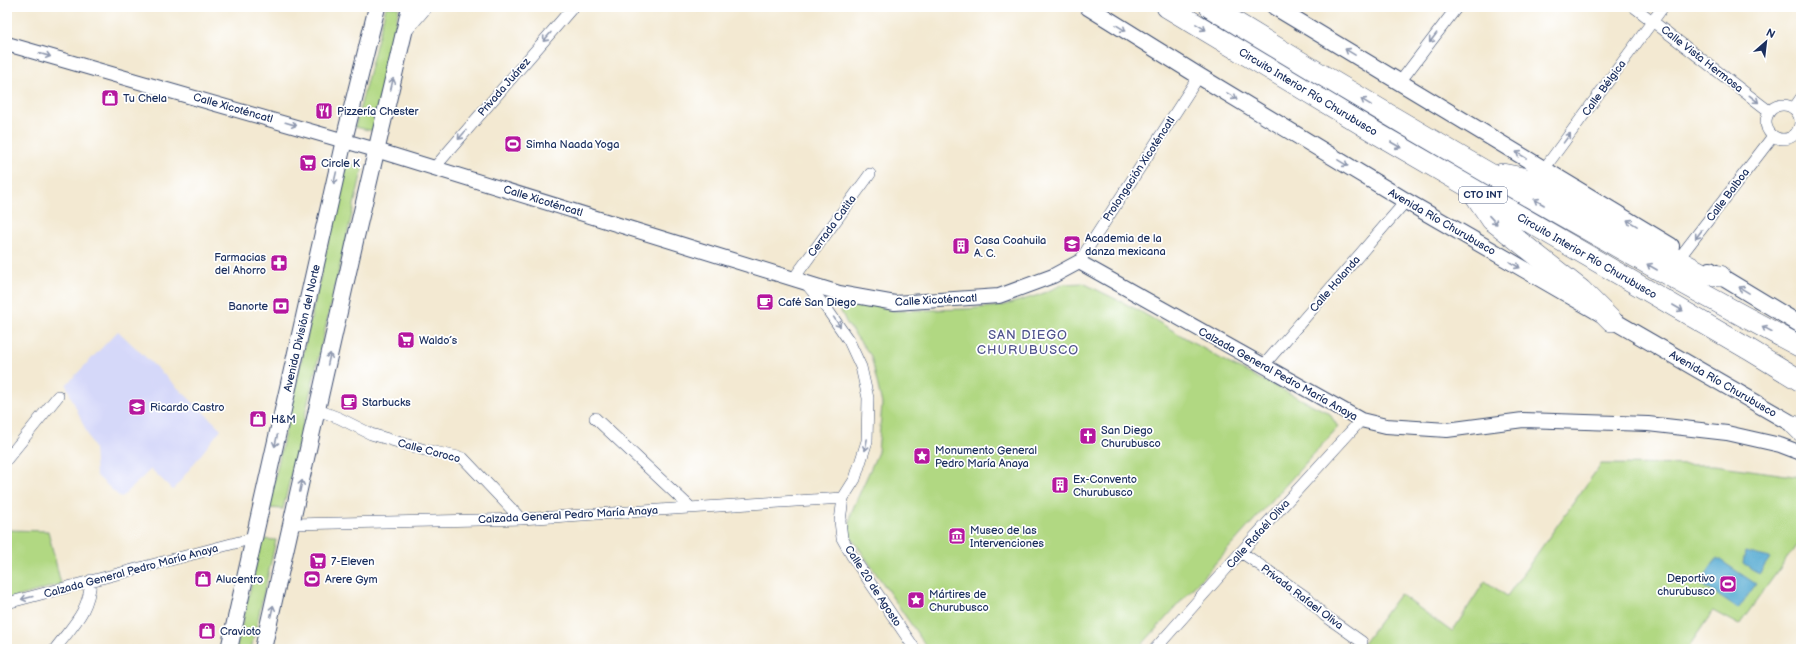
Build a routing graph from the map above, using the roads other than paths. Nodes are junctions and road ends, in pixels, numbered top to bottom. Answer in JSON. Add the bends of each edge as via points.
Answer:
{"nodes":[{"id":1,"x":377,"y":7,"type":"edge"},
{"id":2,"x":410,"y":7,"type":"edge"},
{"id":3,"x":427,"y":7,"type":"edge"},
{"id":4,"x":573,"y":7,"type":"edge"},
{"id":5,"x":1088,"y":7,"type":"edge"},
{"id":6,"x":1167,"y":7,"type":"edge"},
{"id":7,"x":1210,"y":7,"type":"edge"},
{"id":8,"x":1275,"y":7,"type":"edge"},
{"id":9,"x":1456,"y":7,"type":"edge"},
{"id":10,"x":1634,"y":7,"type":"edge"},
{"id":11,"x":1663,"y":7,"type":"edge"},
{"id":12,"x":1653,"y":21,"type":"junction"},
{"id":13,"x":403,"y":36,"type":"junction"},
{"id":14,"x":7,"y":44,"type":"edge"},
{"id":15,"x":1199,"y":76,"type":"junction"},
{"id":16,"x":1400,"y":82,"type":"junction"},
{"id":17,"x":1801,"y":98,"type":"edge"},
{"id":18,"x":1794,"y":108,"type":"junction"},
{"id":19,"x":1769,"y":111,"type":"junction"},
{"id":20,"x":1799,"y":134,"type":"edge"},
{"id":21,"x":1773,"y":136,"type":"junction"},
{"id":22,"x":344,"y":140,"type":"junction"},
{"id":23,"x":376,"y":150,"type":"junction"},
{"id":24,"x":435,"y":167,"type":"junction"},
{"id":25,"x":1544,"y":169,"type":"junction"},
{"id":26,"x":1482,"y":170,"type":"junction"},
{"id":27,"x":870,"y":174,"type":"dead end"},
{"id":28,"x":1470,"y":188,"type":"junction"},
{"id":29,"x":1406,"y":201,"type":"junction"},
{"id":30,"x":1684,"y":254,"type":"junction"},
{"id":31,"x":1079,"y":262,"type":"junction"},
{"id":32,"x":1720,"y":276,"type":"junction"},
{"id":33,"x":799,"y":279,"type":"junction"},
{"id":34,"x":1612,"y":321,"type":"junction"},
{"id":35,"x":1801,"y":325,"type":"edge"},
{"id":36,"x":1801,"y":347,"type":"edge"},
{"id":37,"x":1263,"y":366,"type":"junction"},
{"id":38,"x":1801,"y":381,"type":"edge"},
{"id":39,"x":58,"y":396,"type":"dead end"},
{"id":40,"x":318,"y":410,"type":"junction"},
{"id":41,"x":595,"y":418,"type":"dead end"},
{"id":42,"x":1361,"y":420,"type":"junction"},
{"id":43,"x":1799,"y":428,"type":"edge"},
{"id":44,"x":1801,"y":453,"type":"edge"},
{"id":45,"x":7,"y":459,"type":"edge"},
{"id":46,"x":843,"y":498,"type":"junction"},
{"id":47,"x":690,"y":507,"type":"junction"},
{"id":48,"x":521,"y":519,"type":"junction"},
{"id":49,"x":292,"y":524,"type":"junction"},
{"id":50,"x":254,"y":538,"type":"junction"},
{"id":51,"x":1241,"y":552,"type":"junction"},
{"id":52,"x":91,"y":580,"type":"junction"},
{"id":53,"x":7,"y":603,"type":"edge"},
{"id":54,"x":1362,"y":642,"type":"dead end"},
{"id":55,"x":55,"y":649,"type":"edge"},
{"id":56,"x":229,"y":649,"type":"edge"},
{"id":57,"x":263,"y":649,"type":"edge"},
{"id":58,"x":915,"y":649,"type":"edge"},
{"id":59,"x":1155,"y":649,"type":"edge"}],
"edges":[{"from":1,"to":22,"type":"main road","name":"Avenida División del Norte"},
{"from":2,"to":13,"type":"main road"},
{"from":3,"to":13,"type":"street"},
{"from":4,"to":24,"type":"street","name":"Privada Juárez","one_way":true},
{"from":5,"to":15,"type":"main road","name":"Avenida Río Churubusco","one_way":true},
{"from":6,"to":28,"type":"highway","name":"Circuito Interior Río Churubusco","number":"CTO INT","one_way":true},
{"from":26,"to":7,"type":"highway","name":"Circuito Interior Río Churubusco","number":"CTO INT","one_way":true},
{"from":16,"to":8,"type":"main road","one_way":true},
{"from":9,"to":16,"type":"street","one_way":true},
{"from":10,"to":12,"type":"street","name":"Calle Vista Hermosa"},
{"from":11,"to":12,"type":"street","name":"Calle Bélgica"},
{"from":12,"to":19,"type":"street","name":"Calle Vista Hermosa","one_way":true},
{"from":25,"to":12,"type":"street","name":"Calle Bélgica","one_way":true},
{"from":23,"to":13,"type":"main road","one_way":true},
{"from":14,"to":22,"type":"street","name":"Calle Xicoténcatl","one_way":true},
{"from":15,"to":29,"type":"main road","name":"Avenida Río Churubusco","one_way":true},
{"from":15,"to":31,"type":"street","name":"Prolongación Xicoténcatl"},
{"from":25,"to":16,"type":"main road","one_way":true},
{"from":17,"to":18,"type":"street"},
{"from":18,"to":19,"type":"street","via":[[1781,104]]},
{"from":18,"to":20,"type":"street","via":[[1801,119]]},
{"from":19,"to":21,"type":"street","via":[[1766,124]]},
{"from":20,"to":21,"type":"street","via":[[1786,139]]},
{"from":21,"to":30,"type":"street","name":"Calle Balboa","one_way":true},
{"from":22,"to":23,"type":"street","name":"Calle Xicoténcatl"},
{"from":22,"to":50,"type":"main road","name":"Avenida División del Norte","one_way":true},
{"from":23,"to":24,"type":"street","name":"Calle Xicoténcatl"},
{"from":40,"to":23,"type":"main road","one_way":true},
{"from":24,"to":33,"type":"street","name":"Calle Xicoténcatl"},
{"from":30,"to":25,"type":"main road","one_way":true},
{"from":26,"to":32,"type":"highway","via":[[1537,181],[1703,274]]},
{"from":36,"to":26,"type":"highway","name":"Circuito Interior Río Churubusco","number":"CTO INT","one_way":true,"via":[[1668,276]]},
{"from":27,"to":33,"type":"street","name":"Cerrada Catita"},
{"from":28,"to":34,"type":"highway","one_way":true,"via":[[1492,220],[1581,290]]},
{"from":28,"to":38,"type":"highway","name":"Circuito Interior Río Churubusco","number":"CTO INT","one_way":true},
{"from":29,"to":34,"type":"main road","name":"Avenida Río Churubusco","one_way":true},
{"from":29,"to":37,"type":"street","name":"Calle Holanda"},
{"from":30,"to":32,"type":"main road"},
{"from":31,"to":33,"type":"street","name":"Calle Xicoténcatl","via":[[1053,276],[999,296],[895,303],[839,293]]},
{"from":31,"to":37,"type":"street","name":"Calzada General Pedro María Anaya"},
{"from":35,"to":32,"type":"main road","one_way":true},
{"from":33,"to":46,"type":"street","name":"Calle 20 de Agosto","one_way":true,"via":[[828,309],[849,341],[865,381],[869,414],[867,441],[855,479]]},
{"from":34,"to":43,"type":"main road","name":"Avenida Río Churubusco"},
{"from":37,"to":42,"type":"street","name":"Calzada General Pedro María Anaya"},
{"from":39,"to":45,"type":"street"},
{"from":40,"to":48,"type":"street","name":"Calle Coroco","via":[[371,434],[463,458]]},
{"from":49,"to":40,"type":"main road","one_way":true},
{"from":41,"to":47,"type":"street"},
{"from":42,"to":44,"type":"street","name":"Calzada General Pedro María Anaya","via":[[1386,426],[1447,430],[1523,420],[1648,424],[1726,433],[1780,445]]},
{"from":42,"to":51,"type":"street","name":"Calle Rafaél Oliva"},
{"from":46,"to":47,"type":"street","name":"Calzada General Pedro María Anaya"},
{"from":46,"to":58,"type":"street","name":"Calle 20 de Agosto","via":[[840,528],[846,546]]},
{"from":47,"to":48,"type":"street","name":"Calzada General Pedro María Anaya"},
{"from":48,"to":49,"type":"street","name":"Calzada General Pedro María Anaya"},
{"from":57,"to":49,"type":"main road","one_way":true},
{"from":50,"to":52,"type":"street","name":"Calzada General Pedro María Anaya"},
{"from":50,"to":56,"type":"main road","name":"Avenida División del Norte"},
{"from":51,"to":54,"type":"street","name":"Privada Rafael Oliva","via":[[1306,597],[1324,615]]},
{"from":51,"to":59,"type":"street","name":"Calle Rafaél Oliva"},
{"from":52,"to":53,"type":"street","name":"Calzada General Pedro María Anaya","one_way":true},
{"from":52,"to":55,"type":"street","via":[[86,608]]}]}
